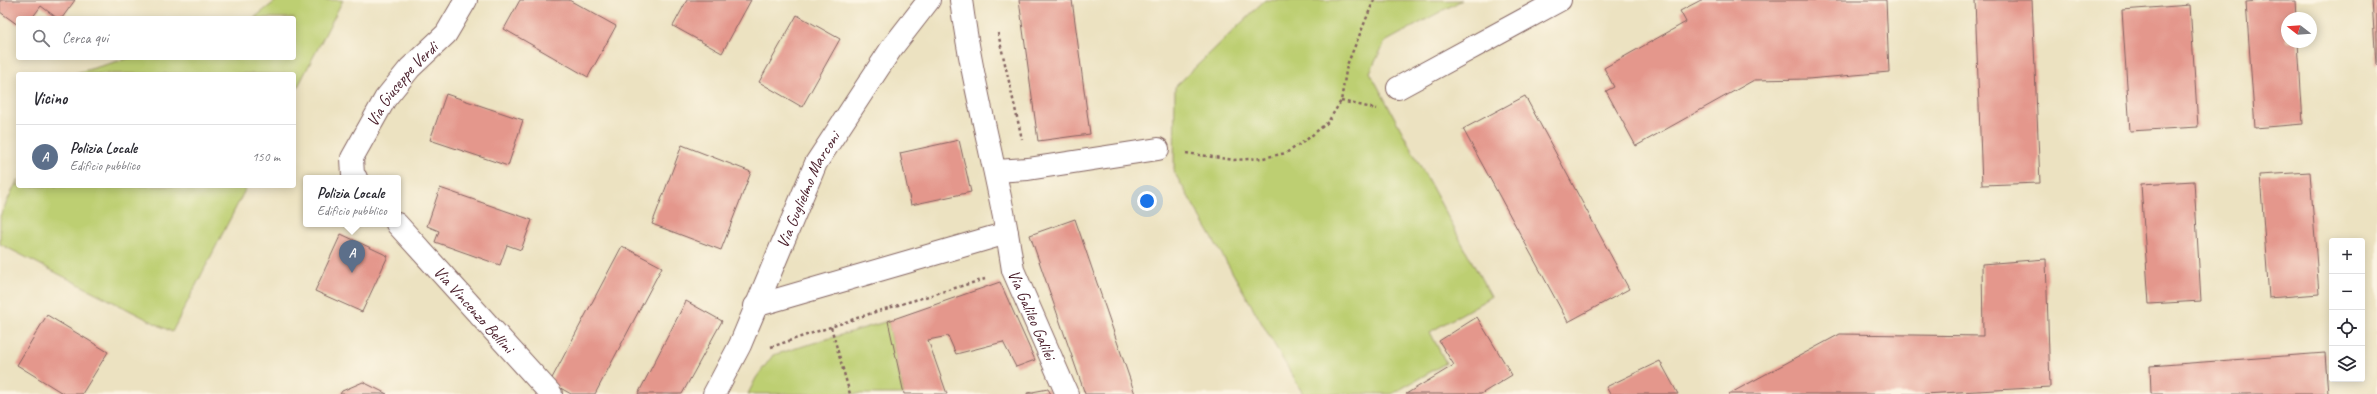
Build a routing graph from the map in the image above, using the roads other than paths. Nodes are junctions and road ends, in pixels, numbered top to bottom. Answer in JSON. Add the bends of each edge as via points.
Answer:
{"nodes":[{"id":1,"x":466,"y":0,"type":"edge"},
{"id":2,"x":929,"y":0,"type":"edge"},
{"id":3,"x":961,"y":0,"type":"edge"},
{"id":4,"x":1560,"y":0,"type":"edge"},
{"id":5,"x":1398,"y":88,"type":"dead end"},
{"id":6,"x":1158,"y":149,"type":"road end"},
{"id":7,"x":996,"y":171,"type":"junction"},
{"id":8,"x":354,"y":175,"type":"edge"},
{"id":9,"x":400,"y":227,"type":"edge"},
{"id":10,"x":1007,"y":233,"type":"junction"},
{"id":11,"x":755,"y":306,"type":"junction"},
{"id":12,"x":551,"y":394,"type":"edge"},
{"id":13,"x":714,"y":394,"type":"edge"},
{"id":14,"x":1067,"y":394,"type":"edge"}],
"edges":[{"from":1,"to":8,"type":"street","name":"Via Giuseppe Verdi","via":[[446,34],[410,68],[385,99],[352,158]]},
{"from":2,"to":11,"type":"street","name":"Via Guglielmo Marconi","via":[[891,49],[816,163]]},
{"from":3,"to":7,"type":"street","name":"Via Galileo Galilei","via":[[966,44]]},
{"from":4,"to":5,"type":"street"},
{"from":6,"to":7,"type":"street","via":[[1028,169]]},
{"from":7,"to":10,"type":"street","name":"Via Galileo Galilei"},
{"from":9,"to":12,"type":"street","name":"Via Vincenzo Bellini"},
{"from":10,"to":11,"type":"street"},
{"from":10,"to":14,"type":"street","name":"Via Galileo Galilei","via":[[1013,270]]},
{"from":11,"to":13,"type":"street","name":"Via Guglielmo Marconi","via":[[740,345]]}]}
